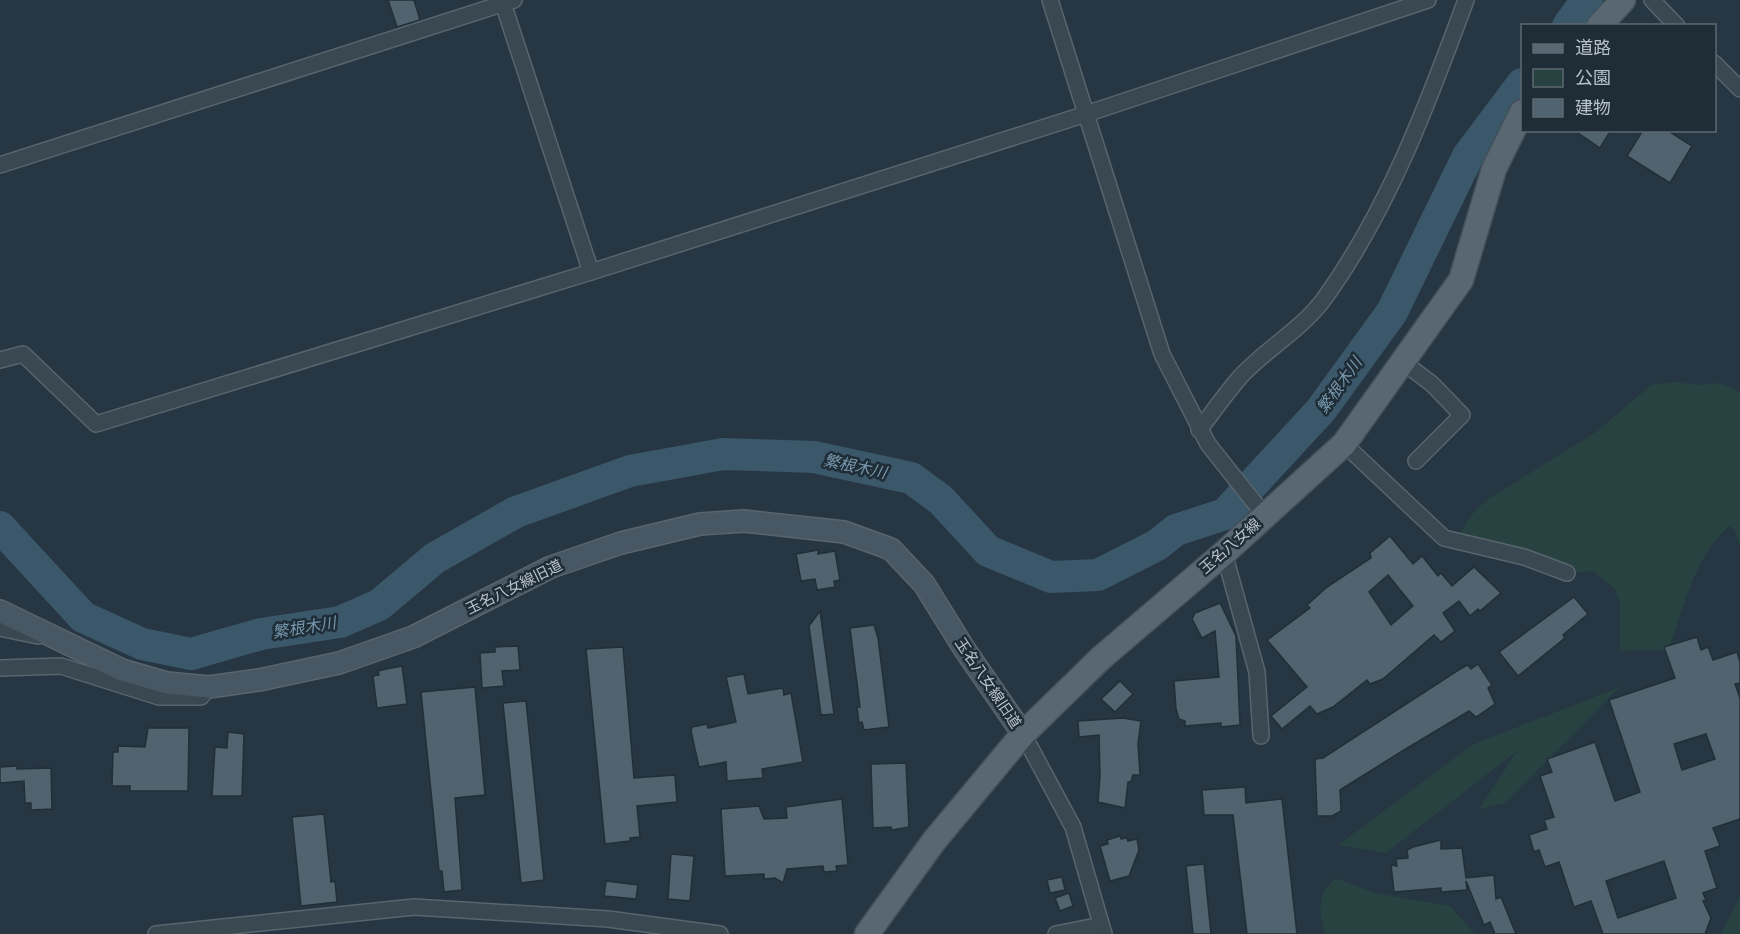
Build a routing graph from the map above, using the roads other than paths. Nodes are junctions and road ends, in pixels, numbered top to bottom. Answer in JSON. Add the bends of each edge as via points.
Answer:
{"nodes":[{"id":1,"x":1050,"y":0,"type":"edge"},
{"id":2,"x":1428,"y":0,"type":"edge"},
{"id":3,"x":1466,"y":0,"type":"edge"},
{"id":4,"x":1623,"y":0,"type":"edge"},
{"id":5,"x":1652,"y":0,"type":"edge"},
{"id":6,"x":506,"y":1,"type":"edge"},
{"id":7,"x":1601,"y":24,"type":"edge"},
{"id":8,"x":1675,"y":24,"type":"edge"},
{"id":9,"x":1716,"y":65,"type":"edge"},
{"id":10,"x":1740,"y":89,"type":"edge"},
{"id":11,"x":1086,"y":114,"type":"junction"},
{"id":12,"x":1521,"y":114,"type":"edge"},
{"id":13,"x":0,"y":165,"type":"edge"},
{"id":14,"x":591,"y":272,"type":"junction"},
{"id":15,"x":0,"y":360,"type":"edge"},
{"id":16,"x":1403,"y":362,"type":"junction"},
{"id":17,"x":1199,"y":430,"type":"junction"},
{"id":18,"x":1344,"y":444,"type":"junction"},
{"id":19,"x":1416,"y":461,"type":"dead end"},
{"id":20,"x":1260,"y":509,"type":"junction"},
{"id":21,"x":1224,"y":553,"type":"junction"},
{"id":22,"x":1568,"y":573,"type":"dead end"},
{"id":23,"x":0,"y":611,"type":"edge"},
{"id":24,"x":0,"y":628,"type":"edge"},
{"id":25,"x":61,"y":641,"type":"junction"},
{"id":26,"x":0,"y":668,"type":"edge"},
{"id":27,"x":209,"y":687,"type":"junction"},
{"id":28,"x":1023,"y":734,"type":"junction"},
{"id":29,"x":1261,"y":736,"type":"dead end"},
{"id":30,"x":608,"y":927,"type":"edge"},
{"id":31,"x":1102,"y":929,"type":"edge"},
{"id":32,"x":156,"y":934,"type":"edge"},
{"id":33,"x":720,"y":934,"type":"edge"},
{"id":34,"x":867,"y":934,"type":"edge"},
{"id":35,"x":1056,"y":934,"type":"edge"}],
"edges":[{"from":1,"to":11,"type":"street"},
{"from":2,"to":11,"type":"street"},
{"from":3,"to":17,"type":"street","via":[[1431,94],[1367,235],[1323,301],[1296,330],[1242,375]]},
{"from":4,"to":7,"type":"main road"},
{"from":5,"to":8,"type":"street"},
{"from":6,"to":13,"type":"street"},
{"from":6,"to":14,"type":"street"},
{"from":9,"to":10,"type":"street"},
{"from":11,"to":14,"type":"street"},
{"from":11,"to":17,"type":"street","via":[[1162,354]]},
{"from":12,"to":16,"type":"main road","name":"玉名八女線","via":[[1494,169],[1461,280]]},
{"from":14,"to":15,"type":"street","via":[[96,424],[23,354]]},
{"from":16,"to":18,"type":"main road","name":"玉名八女線"},
{"from":16,"to":19,"type":"street","via":[[1432,384],[1462,415]]},
{"from":17,"to":20,"type":"street"},
{"from":18,"to":20,"type":"main road","name":"玉名八女線"},
{"from":18,"to":22,"type":"street","via":[[1444,538],[1524,557]]},
{"from":20,"to":21,"type":"main road","name":"玉名八女線"},
{"from":21,"to":28,"type":"main road","name":"玉名八女線","via":[[1101,658]]},
{"from":21,"to":29,"type":"street","via":[[1257,672]]},
{"from":23,"to":25,"type":"street","name":"玉名八女線旧道"},
{"from":24,"to":25,"type":"street"},
{"from":25,"to":27,"type":"street","name":"玉名八女線旧道","via":[[122,670],[167,683]]},
{"from":26,"to":27,"type":"street","via":[[61,666],[159,697],[201,697]]},
{"from":27,"to":28,"type":"street","name":"玉名八女線旧道","via":[[339,663],[412,637],[551,567],[621,543],[700,524],[744,521],[844,532],[891,549],[924,584]]},
{"from":28,"to":31,"type":"street","via":[[1073,827]]},
{"from":28,"to":34,"type":"main road","name":"玉名八女線","via":[[934,841]]},
{"from":30,"to":32,"type":"street","via":[[414,907]]},
{"from":30,"to":33,"type":"street"},
{"from":31,"to":35,"type":"street"}]}
